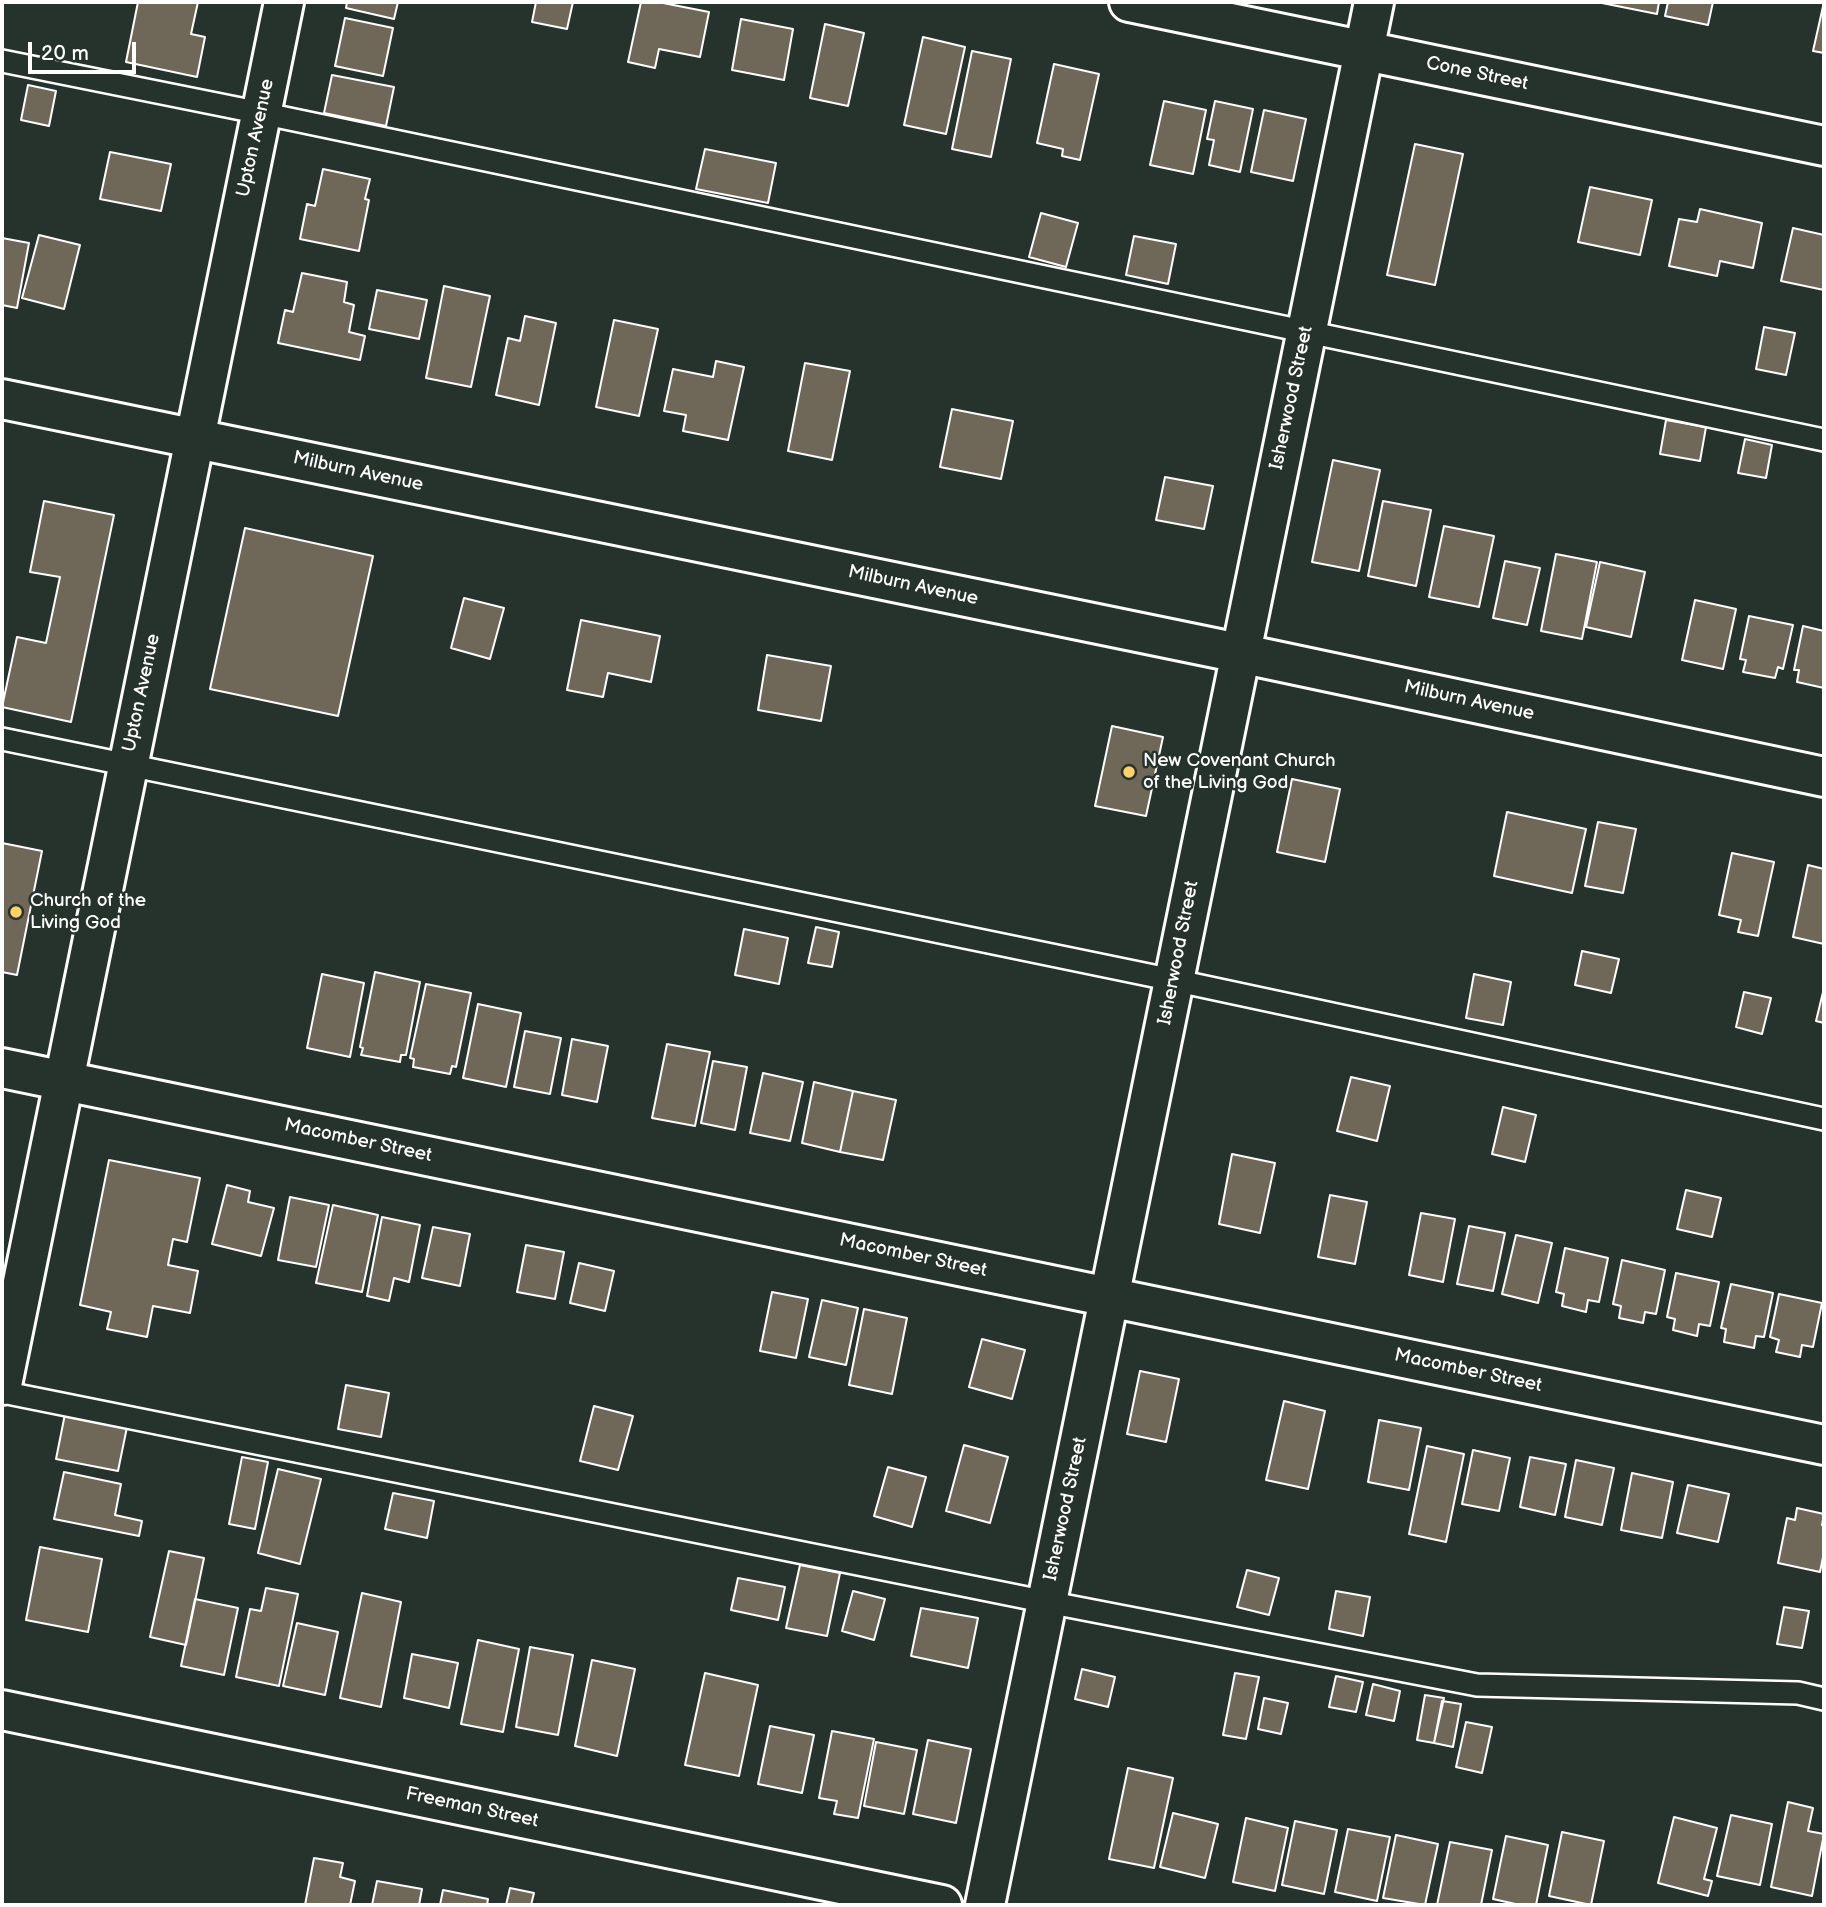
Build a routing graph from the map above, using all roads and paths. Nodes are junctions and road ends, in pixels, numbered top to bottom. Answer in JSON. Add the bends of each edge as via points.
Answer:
{"nodes":[{"id":1,"x":284,"y":2,"type":"edge"},
{"id":2,"x":1129,"y":2,"type":"edge"},
{"id":3,"x":1374,"y":2,"type":"edge"},
{"id":4,"x":1364,"y":50,"type":"junction"},
{"id":5,"x":2,"y":61,"type":"edge"},
{"id":6,"x":261,"y":113,"type":"junction"},
{"id":7,"x":1824,"y":146,"type":"edge"},
{"id":8,"x":1306,"y":332,"type":"junction"},
{"id":9,"x":2,"y":399,"type":"edge"},
{"id":10,"x":195,"y":438,"type":"junction"},
{"id":11,"x":1824,"y":440,"type":"edge"},
{"id":12,"x":1240,"y":653,"type":"junction"},
{"id":13,"x":2,"y":739,"type":"edge"},
{"id":14,"x":128,"y":764,"type":"junction"},
{"id":15,"x":1824,"y":776,"type":"edge"},
{"id":16,"x":1173,"y":980,"type":"junction"},
{"id":17,"x":2,"y":1068,"type":"edge"},
{"id":18,"x":62,"y":1080,"type":"junction"},
{"id":19,"x":1824,"y":1119,"type":"edge"},
{"id":20,"x":1109,"y":1297,"type":"junction"},
{"id":21,"x":2,"y":1385,"type":"edge"},
{"id":22,"x":2,"y":1392,"type":"edge"},
{"id":23,"x":1824,"y":1444,"type":"edge"},
{"id":24,"x":1047,"y":1602,"type":"junction"},
{"id":25,"x":1824,"y":1699,"type":"edge"},
{"id":26,"x":2,"y":1710,"type":"edge"},
{"id":27,"x":942,"y":1905,"type":"edge"},
{"id":28,"x":985,"y":1905,"type":"edge"}],
"edges":[{"from":1,"to":6,"type":"street","name":"Upton Avenue"},
{"from":2,"to":4,"type":"street","name":"Cone Street"},
{"from":3,"to":4,"type":"street","name":"Isherwood Street"},
{"from":4,"to":7,"type":"street","name":"Cone Street"},
{"from":4,"to":8,"type":"street","name":"Isherwood Street"},
{"from":5,"to":6,"type":"lane"},
{"from":6,"to":8,"type":"lane"},
{"from":6,"to":10,"type":"street","name":"Upton Avenue"},
{"from":8,"to":11,"type":"lane"},
{"from":8,"to":12,"type":"street","name":"Isherwood Street"},
{"from":9,"to":10,"type":"street","name":"Milburn Avenue"},
{"from":10,"to":12,"type":"street","name":"Milburn Avenue"},
{"from":10,"to":14,"type":"street","name":"Upton Avenue"},
{"from":12,"to":15,"type":"street","name":"Milburn Avenue"},
{"from":12,"to":16,"type":"street","name":"Isherwood Street"},
{"from":13,"to":14,"type":"lane"},
{"from":14,"to":16,"type":"lane"},
{"from":14,"to":18,"type":"street","name":"Upton Avenue"},
{"from":16,"to":19,"type":"lane"},
{"from":16,"to":20,"type":"street","name":"Isherwood Street"},
{"from":17,"to":18,"type":"street","name":"Macomber Street"},
{"from":18,"to":20,"type":"street","name":"Macomber Street"},
{"from":18,"to":21,"type":"street","name":"Upton Avenue"},
{"from":20,"to":23,"type":"street","name":"Macomber Street"},
{"from":20,"to":24,"type":"street","name":"Isherwood Street"},
{"from":22,"to":24,"type":"lane"},
{"from":24,"to":25,"type":"lane","via":[[1477,1685],[1798,1693]]},
{"from":24,"to":28,"type":"street","name":"Isherwood Street"},
{"from":26,"to":27,"type":"street","name":"Freeman Street"}]}
